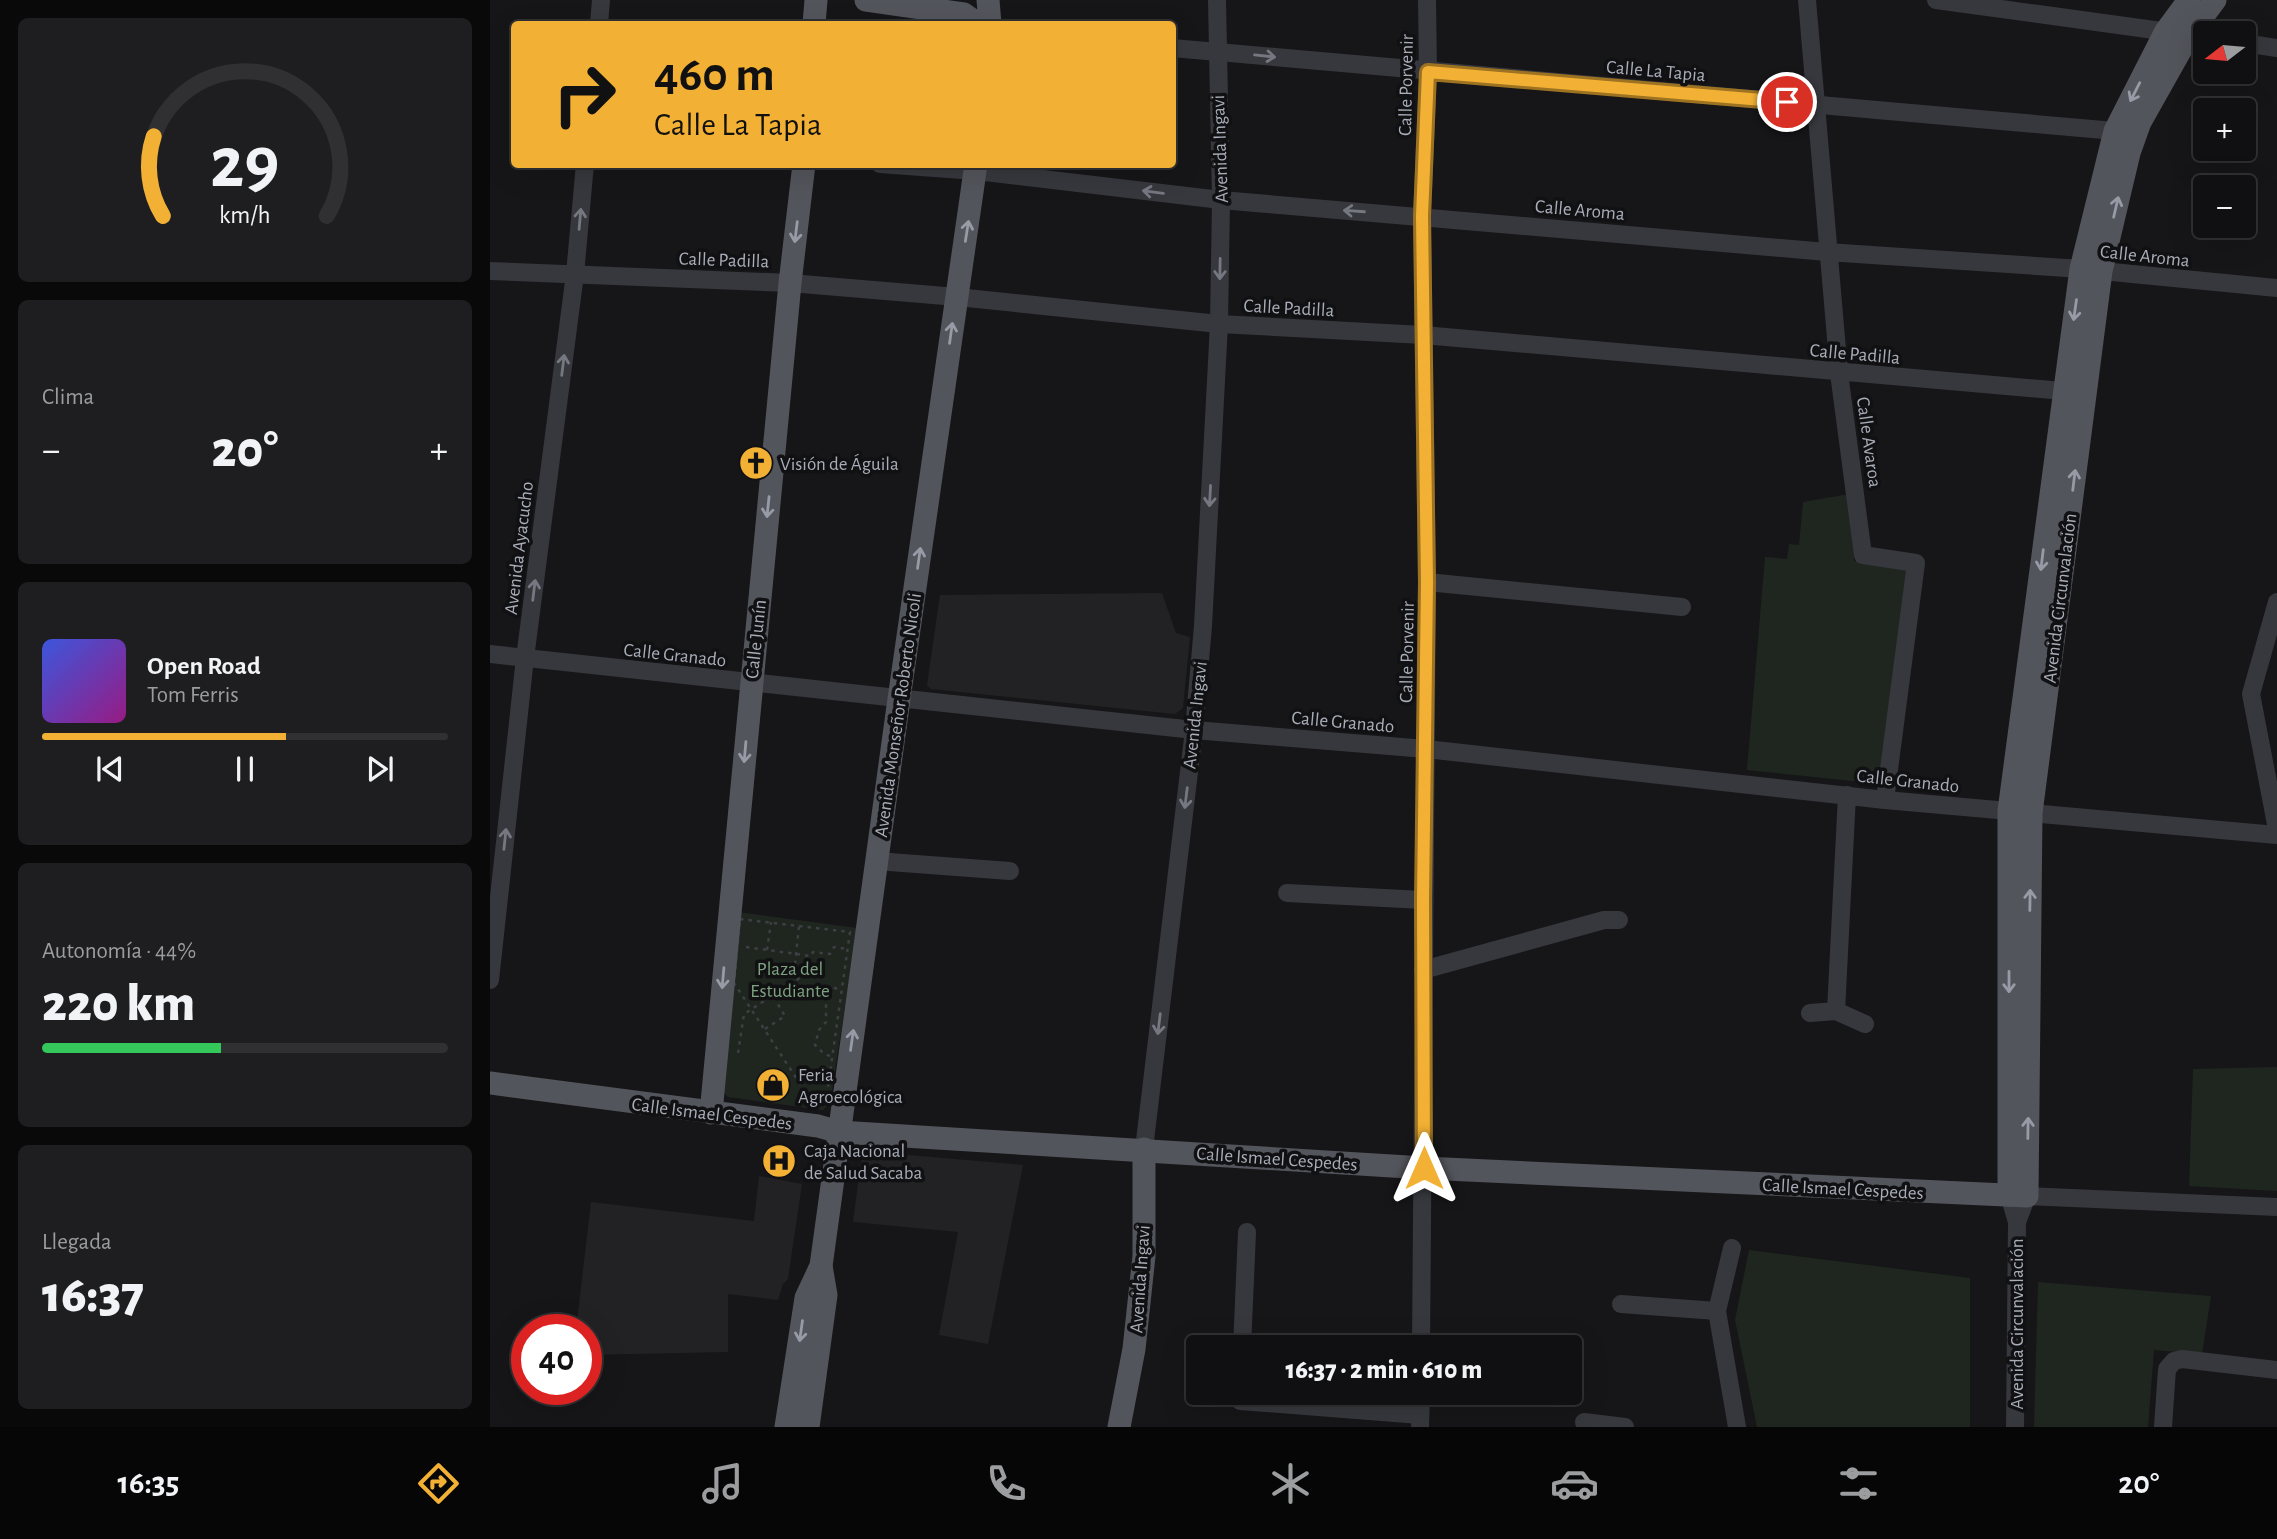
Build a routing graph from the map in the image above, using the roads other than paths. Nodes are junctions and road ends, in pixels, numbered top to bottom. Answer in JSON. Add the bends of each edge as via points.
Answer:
{"nodes":[{"id":1,"x":601,"y":0,"type":"edge"},
{"id":2,"x":816,"y":0,"type":"edge"},
{"id":3,"x":866,"y":0,"type":"edge"},
{"id":4,"x":988,"y":0,"type":"edge"},
{"id":5,"x":1217,"y":0,"type":"edge"},
{"id":6,"x":1427,"y":0,"type":"edge"},
{"id":7,"x":1807,"y":0,"type":"edge"},
{"id":8,"x":1936,"y":0,"type":"edge"},
{"id":9,"x":2189,"y":0,"type":"edge"},
{"id":10,"x":2215,"y":0,"type":"edge"},
{"id":11,"x":599,"y":21,"type":"edge"},
{"id":12,"x":814,"y":21,"type":"edge"},
{"id":13,"x":974,"y":21,"type":"edge"},
{"id":14,"x":990,"y":21,"type":"edge"},
{"id":15,"x":2204,"y":21,"type":"edge"},
{"id":16,"x":2166,"y":31,"type":"junction"},
{"id":17,"x":2193,"y":35,"type":"edge"},
{"id":18,"x":2193,"y":42,"type":"edge"},
{"id":19,"x":2256,"y":45,"type":"edge"},
{"id":20,"x":1176,"y":48,"type":"edge"},
{"id":21,"x":2277,"y":48,"type":"edge"},
{"id":22,"x":1216,"y":51,"type":"junction"},
{"id":23,"x":1428,"y":72,"type":"junction"},
{"id":24,"x":1815,"y":104,"type":"junction"},
{"id":25,"x":2125,"y":134,"type":"junction"},
{"id":26,"x":584,"y":168,"type":"edge"},
{"id":27,"x":804,"y":168,"type":"edge"},
{"id":28,"x":976,"y":168,"type":"edge"},
{"id":29,"x":1221,"y":200,"type":"junction"},
{"id":30,"x":1422,"y":216,"type":"junction"},
{"id":31,"x":1827,"y":252,"type":"junction"},
{"id":32,"x":2091,"y":270,"type":"junction"},
{"id":33,"x":490,"y":271,"type":"edge"},
{"id":34,"x":575,"y":274,"type":"junction"},
{"id":35,"x":790,"y":283,"type":"junction"},
{"id":36,"x":2277,"y":288,"type":"edge"},
{"id":37,"x":957,"y":297,"type":"junction"},
{"id":38,"x":1220,"y":324,"type":"junction"},
{"id":39,"x":1423,"y":335,"type":"junction"},
{"id":40,"x":1839,"y":373,"type":"junction"},
{"id":41,"x":2074,"y":392,"type":"junction"},
{"id":42,"x":1427,"y":582,"type":"junction"},
{"id":43,"x":2277,"y":602,"type":"edge"},
{"id":44,"x":1682,"y":607,"type":"dead end"},
{"id":45,"x":490,"y":654,"type":"edge"},
{"id":46,"x":525,"y":658,"type":"junction"},
{"id":47,"x":751,"y":684,"type":"junction"},
{"id":48,"x":899,"y":699,"type":"junction"},
{"id":49,"x":1194,"y":730,"type":"junction"},
{"id":50,"x":1426,"y":749,"type":"junction"},
{"id":51,"x":1847,"y":795,"type":"junction"},
{"id":52,"x":1885,"y":800,"type":"junction"},
{"id":53,"x":2020,"y":812,"type":"junction"},
{"id":54,"x":2277,"y":829,"type":"edge"},
{"id":55,"x":2277,"y":835,"type":"edge"},
{"id":56,"x":876,"y":861,"type":"junction"},
{"id":57,"x":1010,"y":871,"type":"dead end"},
{"id":58,"x":1287,"y":893,"type":"dead end"},
{"id":59,"x":1423,"y":900,"type":"junction"},
{"id":60,"x":1619,"y":920,"type":"dead end"},
{"id":61,"x":491,"y":953,"type":"edge"},
{"id":62,"x":1423,"y":970,"type":"junction"},
{"id":63,"x":490,"y":979,"type":"edge"},
{"id":64,"x":1836,"y":1011,"type":"junction"},
{"id":65,"x":1810,"y":1013,"type":"dead end"},
{"id":66,"x":1865,"y":1024,"type":"dead end"},
{"id":67,"x":490,"y":1083,"type":"edge"},
{"id":68,"x":711,"y":1113,"type":"junction"},
{"id":69,"x":839,"y":1132,"type":"junction"},
{"id":70,"x":1144,"y":1149,"type":"junction"},
{"id":71,"x":1424,"y":1168,"type":"junction"},
{"id":72,"x":2018,"y":1196,"type":"junction"},
{"id":73,"x":2277,"y":1207,"type":"edge"},
{"id":74,"x":1247,"y":1232,"type":"dead end"},
{"id":75,"x":1732,"y":1248,"type":"dead end"},
{"id":76,"x":821,"y":1266,"type":"junction"},
{"id":77,"x":1621,"y":1304,"type":"dead end"},
{"id":78,"x":1717,"y":1311,"type":"junction"},
{"id":79,"x":1243,"y":1335,"type":"edge"},
{"id":80,"x":1421,"y":1335,"type":"edge"},
{"id":81,"x":2277,"y":1370,"type":"edge"},
{"id":82,"x":1276,"y":1405,"type":"edge"},
{"id":83,"x":1420,"y":1421,"type":"edge"},
{"id":84,"x":1584,"y":1422,"type":"dead end"},
{"id":85,"x":786,"y":1427,"type":"edge"},
{"id":86,"x":808,"y":1427,"type":"edge"},
{"id":87,"x":1119,"y":1427,"type":"edge"},
{"id":88,"x":1625,"y":1427,"type":"edge"},
{"id":89,"x":1737,"y":1427,"type":"edge"},
{"id":90,"x":2015,"y":1427,"type":"edge"},
{"id":91,"x":2164,"y":1427,"type":"edge"}],
"edges":[{"from":1,"to":11,"type":"street"},
{"from":2,"to":12,"type":"main road"},
{"from":3,"to":13,"type":"main road","via":[[964,14]]},
{"from":4,"to":14,"type":"main road"},
{"from":5,"to":22,"type":"street","name":"Avenida Ingavi"},
{"from":6,"to":23,"type":"street","name":"Calle Porvenir"},
{"from":7,"to":24,"type":"street","name":"Calle Avaroa"},
{"from":8,"to":16,"type":"street"},
{"from":9,"to":16,"type":"main road","name":"Avenida Circunvalación"},
{"from":10,"to":15,"type":"main road","name":"Avenida Circunvalación"},
{"from":16,"to":17,"type":"street"},
{"from":16,"to":25,"type":"main road","name":"Avenida Circunvalación","one_way":true},
{"from":18,"to":25,"type":"main road","name":"Avenida Circunvalación","via":[[2140,122]]},
{"from":19,"to":21,"type":"street"},
{"from":20,"to":22,"type":"street","name":"Calle La Tapia"},
{"from":22,"to":23,"type":"street","name":"Calle La Tapia","one_way":true},
{"from":22,"to":29,"type":"street","name":"Avenida Ingavi"},
{"from":23,"to":24,"type":"street","name":"Calle La Tapia"},
{"from":23,"to":30,"type":"street","name":"Calle Porvenir"},
{"from":24,"to":25,"type":"street","name":"Calle La Tapia"},
{"from":24,"to":31,"type":"street","name":"Calle Avaroa"},
{"from":25,"to":32,"type":"main road","name":"Avenida Circunvalación"},
{"from":34,"to":26,"type":"street","name":"Avenida Ayacucho","one_way":true},
{"from":27,"to":35,"type":"main road","name":"Calle Junín","one_way":true},
{"from":29,"to":28,"type":"street","name":"Calle Aroma","one_way":true},
{"from":37,"to":28,"type":"main road","name":"Avenida Monseñor Roberto Nicoli","one_way":true},
{"from":30,"to":29,"type":"street","name":"Calle Aroma","one_way":true},
{"from":29,"to":38,"type":"street","name":"Avenida Ingavi","one_way":true},
{"from":30,"to":31,"type":"street","name":"Calle Aroma"},
{"from":30,"to":39,"type":"street","name":"Calle Porvenir"},
{"from":31,"to":32,"type":"street","name":"Calle Aroma"},
{"from":31,"to":40,"type":"street","name":"Calle Avaroa"},
{"from":32,"to":36,"type":"street","name":"Calle Aroma"},
{"from":32,"to":41,"type":"main road","name":"Avenida Circunvalación"},
{"from":33,"to":34,"type":"street","name":"Calle Padilla"},
{"from":34,"to":35,"type":"street","name":"Calle Padilla"},
{"from":46,"to":34,"type":"street","name":"Avenida Ayacucho","one_way":true},
{"from":35,"to":37,"type":"street","name":"Calle Padilla"},
{"from":35,"to":47,"type":"main road","name":"Calle Junín","one_way":true},
{"from":37,"to":38,"type":"street","name":"Calle Padilla"},
{"from":48,"to":37,"type":"main road","name":"Avenida Monseñor Roberto Nicoli","one_way":true},
{"from":38,"to":39,"type":"street","name":"Calle Padilla"},
{"from":38,"to":49,"type":"street","name":"Avenida Ingavi","one_way":true},
{"from":39,"to":40,"type":"street","name":"Calle Padilla"},
{"from":39,"to":42,"type":"street","name":"Calle Porvenir"},
{"from":40,"to":41,"type":"street","name":"Calle Padilla"},
{"from":40,"to":52,"type":"street","name":"Calle Avaroa","via":[[1863,555],[1916,563]]},
{"from":41,"to":53,"type":"main road","name":"Avenida Circunvalación"},
{"from":42,"to":44,"type":"street"},
{"from":42,"to":50,"type":"street","name":"Calle Porvenir"},
{"from":43,"to":54,"type":"street","via":[[2250,694]]},
{"from":45,"to":46,"type":"street","name":"Calle Granado"},
{"from":46,"to":47,"type":"street","name":"Calle Granado"},
{"from":61,"to":46,"type":"street","name":"Avenida Ayacucho","one_way":true},
{"from":47,"to":48,"type":"street","name":"Calle Granado"},
{"from":47,"to":68,"type":"main road","name":"Calle Junín","one_way":true},
{"from":48,"to":49,"type":"street","name":"Calle Granado"},
{"from":48,"to":56,"type":"main road","name":"Avenida Monseñor Roberto Nicoli"},
{"from":49,"to":50,"type":"street","name":"Calle Granado"},
{"from":49,"to":70,"type":"street","name":"Avenida Ingavi","one_way":true},
{"from":50,"to":51,"type":"street","name":"Calle Granado"},
{"from":50,"to":59,"type":"street","name":"Calle Porvenir"},
{"from":51,"to":52,"type":"street","name":"Calle Granado"},
{"from":51,"to":64,"type":"street"},
{"from":52,"to":53,"type":"street","name":"Calle Granado"},
{"from":53,"to":55,"type":"street","name":"Calle Granado"},
{"from":53,"to":72,"type":"main road","name":"Avenida Circunvalación"},
{"from":56,"to":57,"type":"street"},
{"from":69,"to":56,"type":"main road","name":"Avenida Monseñor Roberto Nicoli","one_way":true},
{"from":58,"to":59,"type":"street"},
{"from":59,"to":62,"type":"street","name":"Calle Porvenir"},
{"from":60,"to":62,"type":"street","via":[[1604,920]]},
{"from":61,"to":63,"type":"street","name":"Avenida Ayacucho"},
{"from":62,"to":71,"type":"street","name":"Calle Porvenir"},
{"from":64,"to":65,"type":"street"},
{"from":64,"to":66,"type":"street"},
{"from":67,"to":68,"type":"main road","name":"Calle Ismael Cespedes"},
{"from":68,"to":69,"type":"main road","name":"Calle Ismael Cespedes"},
{"from":69,"to":70,"type":"main road","name":"Calle Ismael Cespedes"},
{"from":69,"to":76,"type":"main road","name":"Avenida Monseñor Roberto Nicoli"},
{"from":70,"to":71,"type":"main road","name":"Calle Ismael Cespedes"},
{"from":70,"to":87,"type":"main road","name":"Avenida Ingavi","via":[[1144,1256],[1134,1349]]},
{"from":71,"to":72,"type":"main road","name":"Calle Ismael Cespedes"},
{"from":71,"to":80,"type":"street","name":"Calle Porvenir"},
{"from":72,"to":73,"type":"street","name":"Calle Ismael Cespedes"},
{"from":72,"to":90,"type":"street","name":"Avenida Circunvalación"},
{"from":74,"to":79,"type":"street"},
{"from":75,"to":78,"type":"street"},
{"from":76,"to":85,"type":"main road","name":"Avenida Monseñor Roberto Nicoli","one_way":true,"via":[[806,1298]]},
{"from":76,"to":86,"type":"main road","name":"Avenida Monseñor Roberto Nicoli","via":[[826,1295]]},
{"from":77,"to":78,"type":"street"},
{"from":78,"to":89,"type":"street"},
{"from":81,"to":91,"type":"street","via":[[2182,1359],[2174,1362],[2167,1368]]},
{"from":82,"to":83,"type":"street"},
{"from":84,"to":88,"type":"street"}]}
